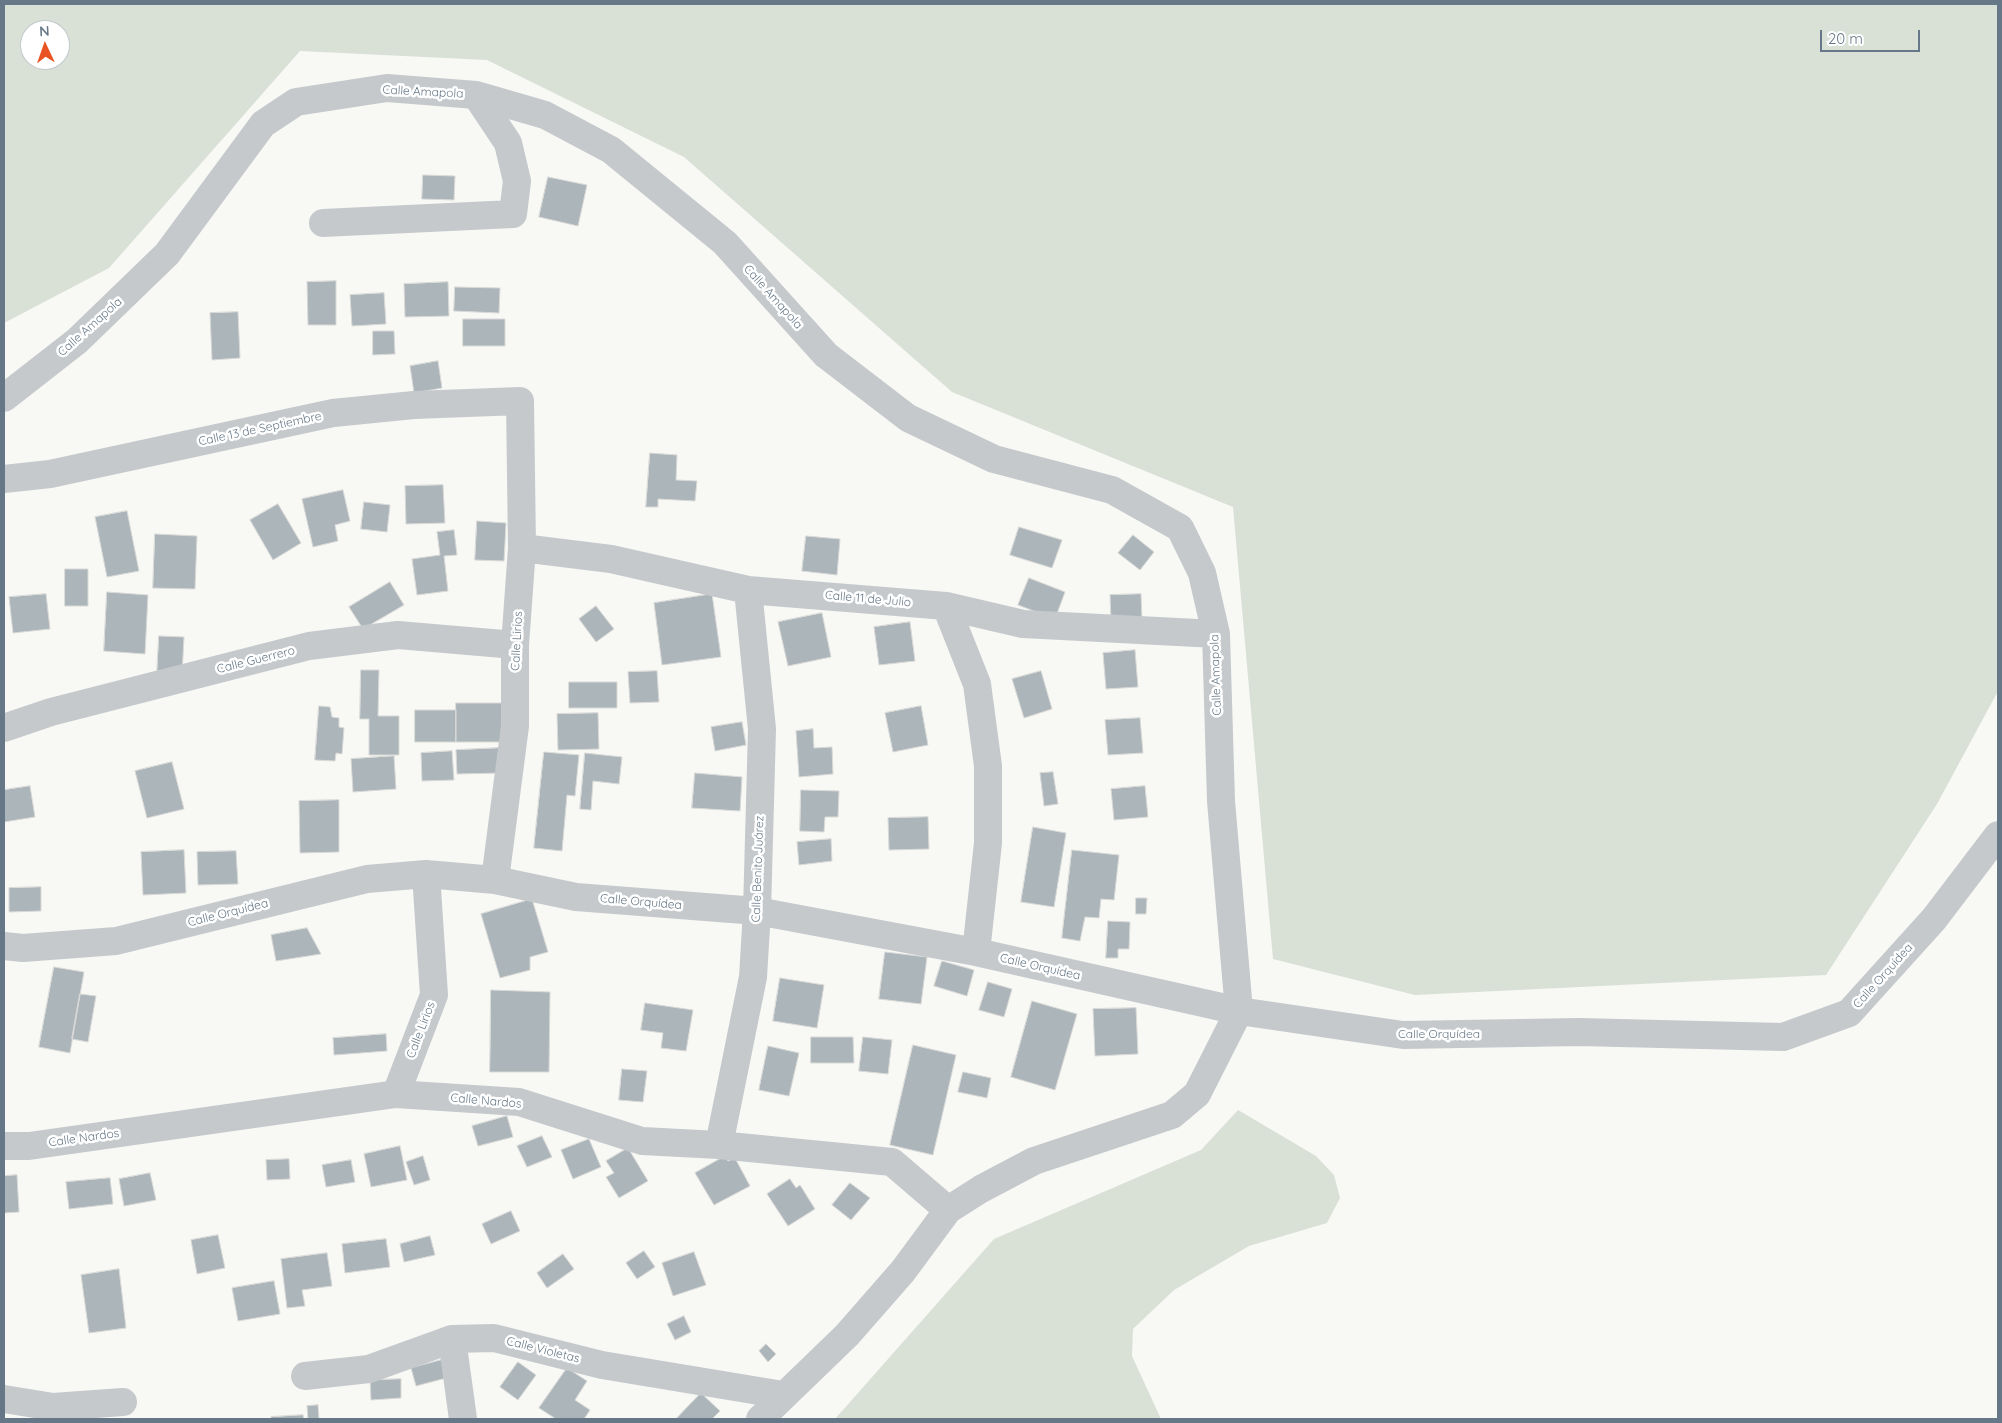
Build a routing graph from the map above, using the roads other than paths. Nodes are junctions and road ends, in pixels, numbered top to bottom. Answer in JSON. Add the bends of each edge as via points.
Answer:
{"nodes":[{"id":1,"x":476,"y":95,"type":"junction"},
{"id":2,"x":323,"y":223,"type":"dead end"},
{"id":3,"x":4,"y":398,"type":"edge"},
{"id":4,"x":520,"y":401,"type":"joint"},
{"id":5,"x":4,"y":479,"type":"edge"},
{"id":6,"x":522,"y":548,"type":"junction"},
{"id":7,"x":748,"y":590,"type":"junction"},
{"id":8,"x":946,"y":606,"type":"junction"},
{"id":9,"x":1216,"y":634,"type":"junction"},
{"id":10,"x":515,"y":645,"type":"junction"},
{"id":11,"x":4,"y":728,"type":"edge"},
{"id":12,"x":1998,"y":835,"type":"edge"},
{"id":13,"x":426,"y":874,"type":"junction"},
{"id":14,"x":495,"y":880,"type":"junction"},
{"id":15,"x":758,"y":911,"type":"junction"},
{"id":16,"x":4,"y":946,"type":"edge"},
{"id":17,"x":976,"y":952,"type":"junction"},
{"id":18,"x":1239,"y":1011,"type":"junction"},
{"id":19,"x":396,"y":1094,"type":"junction"},
{"id":20,"x":720,"y":1145,"type":"junction"},
{"id":21,"x":4,"y":1146,"type":"edge"},
{"id":22,"x":948,"y":1210,"type":"junction"},
{"id":23,"x":452,"y":1339,"type":"junction"},
{"id":24,"x":305,"y":1376,"type":"dead end"},
{"id":25,"x":783,"y":1394,"type":"junction"},
{"id":26,"x":4,"y":1399,"type":"edge"},
{"id":27,"x":123,"y":1402,"type":"dead end"},
{"id":28,"x":462,"y":1419,"type":"edge"},
{"id":29,"x":760,"y":1419,"type":"edge"}],
"edges":[{"from":1,"to":2,"type":"street","via":[[508,143],[516,181],[513,214]]},
{"from":1,"to":3,"type":"street","name":"Calle Amapola","via":[[386,88],[296,102],[263,124],[167,254],[77,341]]},
{"from":1,"to":9,"type":"street","name":"Calle Amapola","via":[[545,115],[611,150],[725,243],[826,355],[908,418],[994,459],[1112,490],[1180,528],[1202,573]]},
{"from":4,"to":5,"type":"street","name":"Calle 13 de Septiembre","via":[[414,405],[333,413],[50,474]]},
{"from":4,"to":6,"type":"street","name":"Calle Lirios"},
{"from":6,"to":7,"type":"street","name":"Calle 11 de Julio","via":[[611,559]]},
{"from":6,"to":10,"type":"street","name":"Calle Lirios"},
{"from":7,"to":8,"type":"street","name":"Calle 11 de Julio"},
{"from":7,"to":15,"type":"street","name":"Calle Benito Juárez","via":[[762,728]]},
{"from":8,"to":9,"type":"street","name":"Calle 11 de Julio","via":[[1023,624]]},
{"from":8,"to":17,"type":"street","via":[[977,684],[988,766],[988,843]]},
{"from":9,"to":18,"type":"street","name":"Calle Amapola","via":[[1221,801]]},
{"from":10,"to":11,"type":"street","name":"Calle Guerrero","via":[[398,635],[309,646],[51,712]]},
{"from":10,"to":14,"type":"street","name":"Calle Lirios","via":[[515,726]]},
{"from":12,"to":18,"type":"street","name":"Calle Orquídea","via":[[1934,919],[1850,1013],[1783,1037],[1579,1032],[1403,1036]]},
{"from":13,"to":14,"type":"street","name":"Calle Orquídea"},
{"from":13,"to":16,"type":"street","name":"Calle Orquídea","via":[[366,879],[116,941],[23,948]]},
{"from":13,"to":19,"type":"street","name":"Calle Lirios","via":[[434,995]]},
{"from":14,"to":15,"type":"street","name":"Calle Orquídea","via":[[576,897]]},
{"from":15,"to":17,"type":"street","name":"Calle Orquídea"},
{"from":15,"to":20,"type":"street","name":"Calle Benito Juárez","via":[[753,977]]},
{"from":17,"to":18,"type":"street","name":"Calle Orquídea"},
{"from":18,"to":22,"type":"street","via":[[1196,1094],[1172,1115],[1034,1161]]},
{"from":19,"to":20,"type":"street","name":"Calle Nardos","via":[[519,1102],[642,1141]]},
{"from":19,"to":21,"type":"street","name":"Calle Nardos","via":[[29,1146]]},
{"from":20,"to":22,"type":"street","name":"Calle Nardos","via":[[892,1162]]},
{"from":22,"to":25,"type":"street","via":[[903,1271],[847,1335]]},
{"from":23,"to":24,"type":"street","name":"Calle Violetas","via":[[369,1369]]},
{"from":23,"to":25,"type":"street","name":"Calle Violetas","via":[[494,1338],[602,1365]]},
{"from":23,"to":28,"type":"street"},
{"from":25,"to":29,"type":"street"},
{"from":26,"to":27,"type":"street","via":[[53,1407]]}]}
